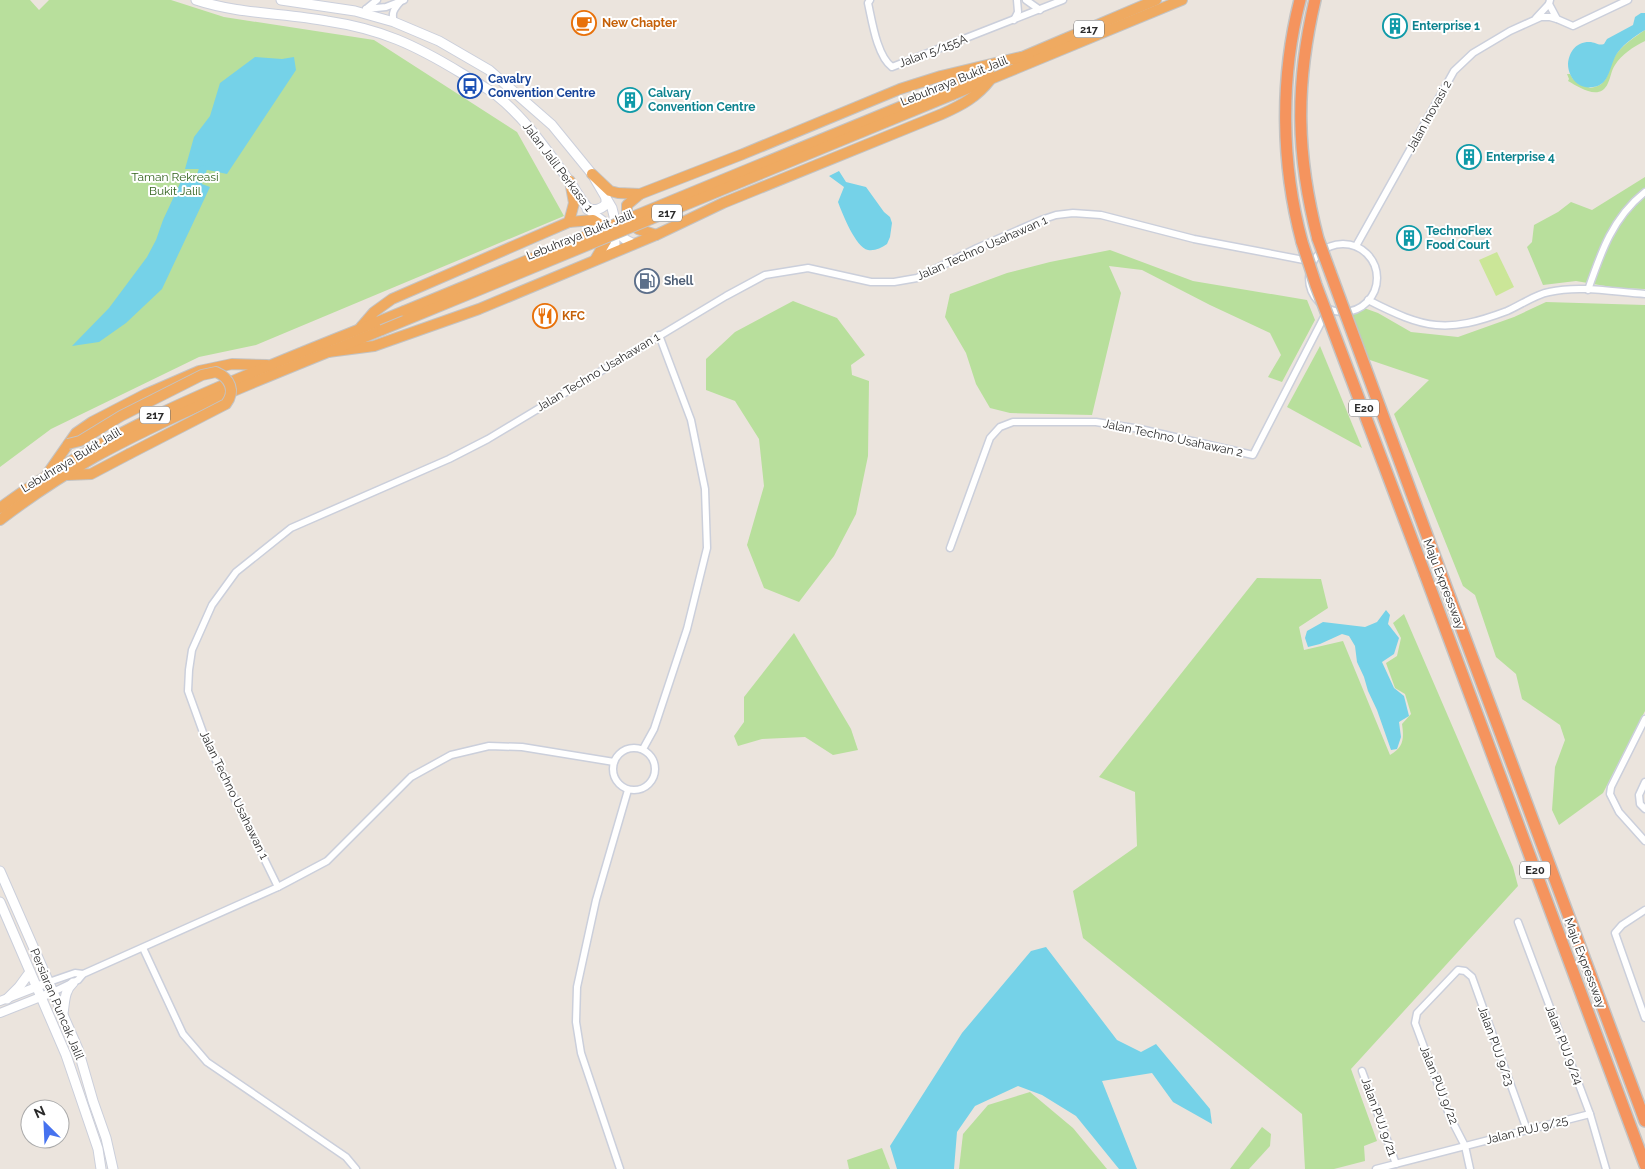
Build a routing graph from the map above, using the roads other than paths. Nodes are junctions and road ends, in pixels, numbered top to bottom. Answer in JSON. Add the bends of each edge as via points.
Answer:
{"nodes":[{"id":1,"x":212,"y":0,"type":"edge"},
{"id":2,"x":220,"y":0,"type":"edge"},
{"id":3,"x":281,"y":0,"type":"edge"},
{"id":4,"x":377,"y":0,"type":"edge"},
{"id":5,"x":870,"y":0,"type":"edge"},
{"id":6,"x":1017,"y":0,"type":"edge"},
{"id":7,"x":1026,"y":0,"type":"edge"},
{"id":8,"x":1062,"y":0,"type":"edge"},
{"id":9,"x":1156,"y":0,"type":"edge"},
{"id":10,"x":1182,"y":0,"type":"edge"},
{"id":11,"x":1300,"y":0,"type":"edge"},
{"id":12,"x":1315,"y":0,"type":"edge"},
{"id":13,"x":1628,"y":0,"type":"edge"},
{"id":14,"x":198,"y":1,"type":"edge"},
{"id":15,"x":403,"y":1,"type":"edge"},
{"id":16,"x":1549,"y":2,"type":"edge"},
{"id":17,"x":234,"y":9,"type":"junction"},
{"id":18,"x":366,"y":9,"type":"junction"},
{"id":19,"x":1040,"y":10,"type":"junction"},
{"id":20,"x":355,"y":11,"type":"junction"},
{"id":21,"x":1536,"y":18,"type":"junction"},
{"id":22,"x":1557,"y":19,"type":"junction"},
{"id":23,"x":1014,"y":20,"type":"junction"},
{"id":24,"x":394,"y":22,"type":"junction"},
{"id":25,"x":1021,"y":58,"type":"junction"},
{"id":26,"x":990,"y":80,"type":"junction"},
{"id":27,"x":950,"y":91,"type":"junction"},
{"id":28,"x":592,"y":174,"type":"junction"},
{"id":29,"x":570,"y":181,"type":"junction"},
{"id":30,"x":1645,"y":192,"type":"edge"},
{"id":31,"x":640,"y":194,"type":"junction"},
{"id":32,"x":606,"y":198,"type":"junction"},
{"id":33,"x":587,"y":209,"type":"junction"},
{"id":34,"x":569,"y":222,"type":"junction"},
{"id":35,"x":614,"y":230,"type":"junction"},
{"id":36,"x":656,"y":235,"type":"junction"},
{"id":37,"x":634,"y":244,"type":"junction"},
{"id":38,"x":1356,"y":246,"type":"junction"},
{"id":39,"x":608,"y":254,"type":"junction"},
{"id":40,"x":595,"y":260,"type":"junction"},
{"id":41,"x":1313,"y":262,"type":"junction"},
{"id":42,"x":1588,"y":290,"type":"junction"},
{"id":43,"x":1645,"y":294,"type":"edge"},
{"id":44,"x":1368,"y":300,"type":"junction"},
{"id":45,"x":1328,"y":308,"type":"junction"},
{"id":46,"x":358,"y":330,"type":"junction"},
{"id":47,"x":659,"y":335,"type":"junction"},
{"id":48,"x":328,"y":352,"type":"junction"},
{"id":49,"x":270,"y":366,"type":"junction"},
{"id":50,"x":68,"y":444,"type":"junction"},
{"id":51,"x":66,"y":475,"type":"junction"},
{"id":52,"x":46,"y":476,"type":"junction"},
{"id":53,"x":0,"y":508,"type":"edge"},
{"id":54,"x":0,"y":520,"type":"edge"},
{"id":55,"x":950,"y":548,"type":"dead end"},
{"id":56,"x":1645,"y":719,"type":"edge"},
{"id":57,"x":643,"y":749,"type":"junction"},
{"id":58,"x":614,"y":762,"type":"junction"},
{"id":59,"x":1645,"y":782,"type":"edge"},
{"id":60,"x":628,"y":790,"type":"junction"},
{"id":61,"x":1645,"y":809,"type":"edge"},
{"id":62,"x":1645,"y":841,"type":"edge"},
{"id":63,"x":0,"y":871,"type":"edge"},
{"id":64,"x":278,"y":887,"type":"junction"},
{"id":65,"x":0,"y":902,"type":"edge"},
{"id":66,"x":1645,"y":910,"type":"edge"},
{"id":67,"x":1518,"y":922,"type":"dead end"},
{"id":68,"x":143,"y":948,"type":"junction"},
{"id":69,"x":1458,"y":970,"type":"joint"},
{"id":70,"x":30,"y":972,"type":"junction"},
{"id":71,"x":84,"y":974,"type":"junction"},
{"id":72,"x":49,"y":982,"type":"junction"},
{"id":73,"x":73,"y":983,"type":"junction"},
{"id":74,"x":36,"y":987,"type":"junction"},
{"id":75,"x":53,"y":992,"type":"junction"},
{"id":76,"x":41,"y":997,"type":"junction"},
{"id":77,"x":3,"y":1000,"type":"edge"},
{"id":78,"x":0,"y":1013,"type":"edge"},
{"id":79,"x":63,"y":1015,"type":"junction"},
{"id":80,"x":1645,"y":1018,"type":"edge"},
{"id":81,"x":1362,"y":1071,"type":"dead end"},
{"id":82,"x":1590,"y":1114,"type":"junction"},
{"id":83,"x":1645,"y":1121,"type":"edge"},
{"id":84,"x":1527,"y":1130,"type":"junction"},
{"id":85,"x":1465,"y":1146,"type":"junction"},
{"id":86,"x":1396,"y":1164,"type":"junction"},
{"id":87,"x":1645,"y":1165,"type":"edge"},
{"id":88,"x":101,"y":1169,"type":"edge"},
{"id":89,"x":113,"y":1169,"type":"edge"},
{"id":90,"x":356,"y":1169,"type":"edge"},
{"id":91,"x":620,"y":1169,"type":"edge"},
{"id":92,"x":1376,"y":1169,"type":"edge"},
{"id":93,"x":1470,"y":1169,"type":"edge"},
{"id":94,"x":1606,"y":1169,"type":"edge"}],
"edges":[{"from":1,"to":14,"type":"main road"},
{"from":2,"to":17,"type":"main road"},
{"from":3,"to":20,"type":"main road","name":"Jalan Jalil Perkasa 1"},
{"from":4,"to":18,"type":"street"},
{"from":5,"to":23,"type":"street","name":"Jalan 5/155A","via":[[874,31],[887,63],[892,67]]},
{"from":6,"to":23,"type":"street","via":[[1018,12]]},
{"from":7,"to":19,"type":"street"},
{"from":8,"to":19,"type":"street","name":"Jalan 5/155A"},
{"from":9,"to":25,"type":"highway","name":"Lebuhraya Bukit Jalil","number":"217"},
{"from":10,"to":26,"type":"highway","name":"Lebuhraya Bukit Jalil","number":"217"},
{"from":11,"to":87,"type":"highway","name":"Maju Expressway","number":"E20","bridge":true,"via":[[1290,49],[1286,115],[1290,182],[1299,229],[1316,285]]},
{"from":12,"to":83,"type":"highway","name":"Maju Expressway","number":"E20","bridge":true,"via":[[1306,42],[1301,114],[1301,146],[1312,215],[1331,277]]},
{"from":13,"to":22,"type":"street","via":[[1573,26]]},
{"from":14,"to":17,"type":"main road","name":"Jalan Jalil Perkasa 1"},
{"from":15,"to":18,"type":"street"},
{"from":15,"to":24,"type":"street","via":[[394,9]]},
{"from":16,"to":21,"type":"street"},
{"from":16,"to":22,"type":"street"},
{"from":17,"to":29,"type":"main road","name":"Jalan Jalil Perkasa 1","via":[[363,27],[430,54],[510,107]]},
{"from":18,"to":20,"type":"street"},
{"from":19,"to":23,"type":"street","name":"Jalan 5/155A"},
{"from":20,"to":24,"type":"main road","name":"Jalan Jalil Perkasa 1"},
{"from":21,"to":22,"type":"street"},
{"from":21,"to":38,"type":"street","name":"Jalan Inovasi 2","via":[[1484,46],[1454,71]]},
{"from":24,"to":28,"type":"main road","name":"Jalan Jalil Perkasa 1","via":[[439,40],[489,70],[552,126]]},
{"from":25,"to":27,"type":"highway","name":"Lebuhraya Bukit Jalil","number":"217"},
{"from":25,"to":31,"type":"highway","via":[[900,89]]},
{"from":26,"to":27,"type":"highway","name":"Lebuhraya Bukit Jalil","number":"217"},
{"from":26,"to":36,"type":"highway","via":[[966,103],[723,203]]},
{"from":27,"to":46,"type":"highway","name":"Lebuhraya Bukit Jalil","number":"217","bridge":true},
{"from":27,"to":48,"type":"highway","name":"Lebuhraya Bukit Jalil","number":"217","bridge":true},
{"from":28,"to":31,"type":"highway","via":[[610,190]]},
{"from":28,"to":32,"type":"main road","name":"Jalan Jalil Perkasa 1"},
{"from":29,"to":33,"type":"main road","name":"Jalan Jalil Perkasa 1"},
{"from":29,"to":34,"type":"highway","via":[[574,203]]},
{"from":30,"to":42,"type":"street","via":[[1616,222]]},
{"from":31,"to":36,"type":"highway","via":[[627,205],[628,218],[638,229]]},
{"from":32,"to":33,"type":"main road","via":[[603,207]]},
{"from":32,"to":35,"type":"main road","name":"Jalan Jalil Perkasa 1","via":[[614,216]]},
{"from":33,"to":35,"type":"main road","name":"Jalan Jalil Perkasa 1"},
{"from":34,"to":40,"type":"highway","via":[[593,220],[604,228],[606,241]]},
{"from":34,"to":46,"type":"highway","via":[[392,299],[374,312]]},
{"from":35,"to":37,"type":"main road","name":"Jalan Jalil Perkasa 1"},
{"from":35,"to":39,"type":"main road","name":"Jalan Jalil Perkasa 1","via":[[615,245]]},
{"from":36,"to":37,"type":"highway"},
{"from":37,"to":39,"type":"highway"},
{"from":38,"to":41,"type":"street","via":[[1336,244],[1319,254]]},
{"from":38,"to":44,"type":"street","via":[[1368,254],[1375,266],[1377,281]]},
{"from":39,"to":40,"type":"highway"},
{"from":40,"to":48,"type":"highway","via":[[479,309],[374,346]]},
{"from":41,"to":45,"type":"street","via":[[1310,288],[1320,303]]},
{"from":41,"to":47,"type":"street","name":"Jalan Techno Usahawan 1","via":[[1194,239],[1102,215],[1073,213],[1041,220],[917,278],[871,282],[808,268],[765,275]]},
{"from":42,"to":43,"type":"street"},
{"from":42,"to":44,"type":"street","via":[[1547,292],[1484,319],[1448,326],[1419,323]]},
{"from":44,"to":45,"type":"street","via":[[1350,311]]},
{"from":45,"to":55,"type":"street","name":"Jalan Techno Usahawan 2","via":[[1253,455],[1096,422],[1013,422],[1000,427],[990,438]]},
{"from":46,"to":49,"type":"highway","name":"Lebuhraya Bukit Jalil","number":"217"},
{"from":47,"to":57,"type":"street","via":[[691,420],[705,489],[707,548],[687,629],[654,729]]},
{"from":47,"to":64,"type":"street","name":"Jalan Techno Usahawan 1","via":[[488,439],[291,528],[236,572],[212,606],[192,650],[188,691],[205,738]]},
{"from":48,"to":51,"type":"highway","name":"Lebuhraya Bukit Jalil","number":"217","via":[[160,424]]},
{"from":49,"to":50,"type":"highway","via":[[232,364],[183,378],[92,422],[76,433]]},
{"from":49,"to":52,"type":"highway","name":"Lebuhraya Bukit Jalil","number":"217","via":[[127,429]]},
{"from":50,"to":51,"type":"highway","bridge":true,"via":[[80,441],[202,374],[216,372],[227,379],[232,391],[226,404],[91,474]]},
{"from":50,"to":52,"type":"highway"},
{"from":51,"to":54,"type":"highway","name":"Lebuhraya Bukit Jalil","number":"217"},
{"from":52,"to":53,"type":"highway","name":"Lebuhraya Bukit Jalil","number":"217"},
{"from":56,"to":62,"type":"street","via":[[1610,794],[1619,812]]},
{"from":57,"to":58,"type":"street","via":[[623,751]]},
{"from":57,"to":60,"type":"street","via":[[654,759],[656,773],[642,789]]},
{"from":58,"to":60,"type":"street","via":[[617,782]]},
{"from":58,"to":64,"type":"street","via":[[522,747],[490,746],[451,755],[411,778],[327,861]]},
{"from":59,"to":61,"type":"street","via":[[1639,794],[1640,804]]},
{"from":60,"to":91,"type":"street","via":[[596,900],[577,987],[576,1013],[581,1054]]},
{"from":63,"to":72,"type":"main road","name":"Persiaran Puncak Jalil"},
{"from":64,"to":68,"type":"street"},
{"from":65,"to":70,"type":"main road","name":"Persiaran Puncak Jalil"},
{"from":66,"to":80,"type":"street","via":[[1615,933]]},
{"from":67,"to":82,"type":"street","name":"Jalan PUJ 9/24"},
{"from":68,"to":71,"type":"street"},
{"from":68,"to":90,"type":"street","via":[[183,1034],[201,1056],[346,1156]]},
{"from":69,"to":84,"type":"street","name":"Jalan PUJ 9/23","via":[[1472,977]]},
{"from":69,"to":85,"type":"street","name":"Jalan PUJ 9/22","via":[[1417,1013],[1415,1023],[1450,1117]]},
{"from":70,"to":74,"type":"main road","name":"Persiaran Puncak Jalil"},
{"from":70,"to":77,"type":"main road"},
{"from":71,"to":72,"type":"street","via":[[75,973]]},
{"from":71,"to":73,"type":"street"},
{"from":72,"to":74,"type":"street"},
{"from":72,"to":75,"type":"main road","name":"Persiaran Puncak Jalil"},
{"from":73,"to":75,"type":"street"},
{"from":73,"to":79,"type":"main road","via":[[65,997]]},
{"from":74,"to":76,"type":"main road","name":"Persiaran Puncak Jalil"},
{"from":74,"to":77,"type":"street"},
{"from":75,"to":76,"type":"street"},
{"from":75,"to":79,"type":"main road","name":"Persiaran Puncak Jalil"},
{"from":76,"to":78,"type":"street"},
{"from":76,"to":88,"type":"main road","name":"Persiaran Puncak Jalil","via":[[66,1055],[98,1149]]},
{"from":79,"to":89,"type":"main road","name":"Persiaran Puncak Jalil","via":[[78,1049]]},
{"from":81,"to":86,"type":"street","name":"Jalan PUJ 9/21"},
{"from":82,"to":84,"type":"street","name":"Jalan PUJ 9/25"},
{"from":82,"to":94,"type":"street","name":"Jalan PUJ 9/24"},
{"from":84,"to":85,"type":"street","name":"Jalan PUJ 9/25"},
{"from":85,"to":86,"type":"street","name":"Jalan PUJ 9/25"},
{"from":85,"to":93,"type":"street","name":"Jalan PUJ 9/22"},
{"from":86,"to":92,"type":"street","name":"Jalan PUJ 9/25"}]}
